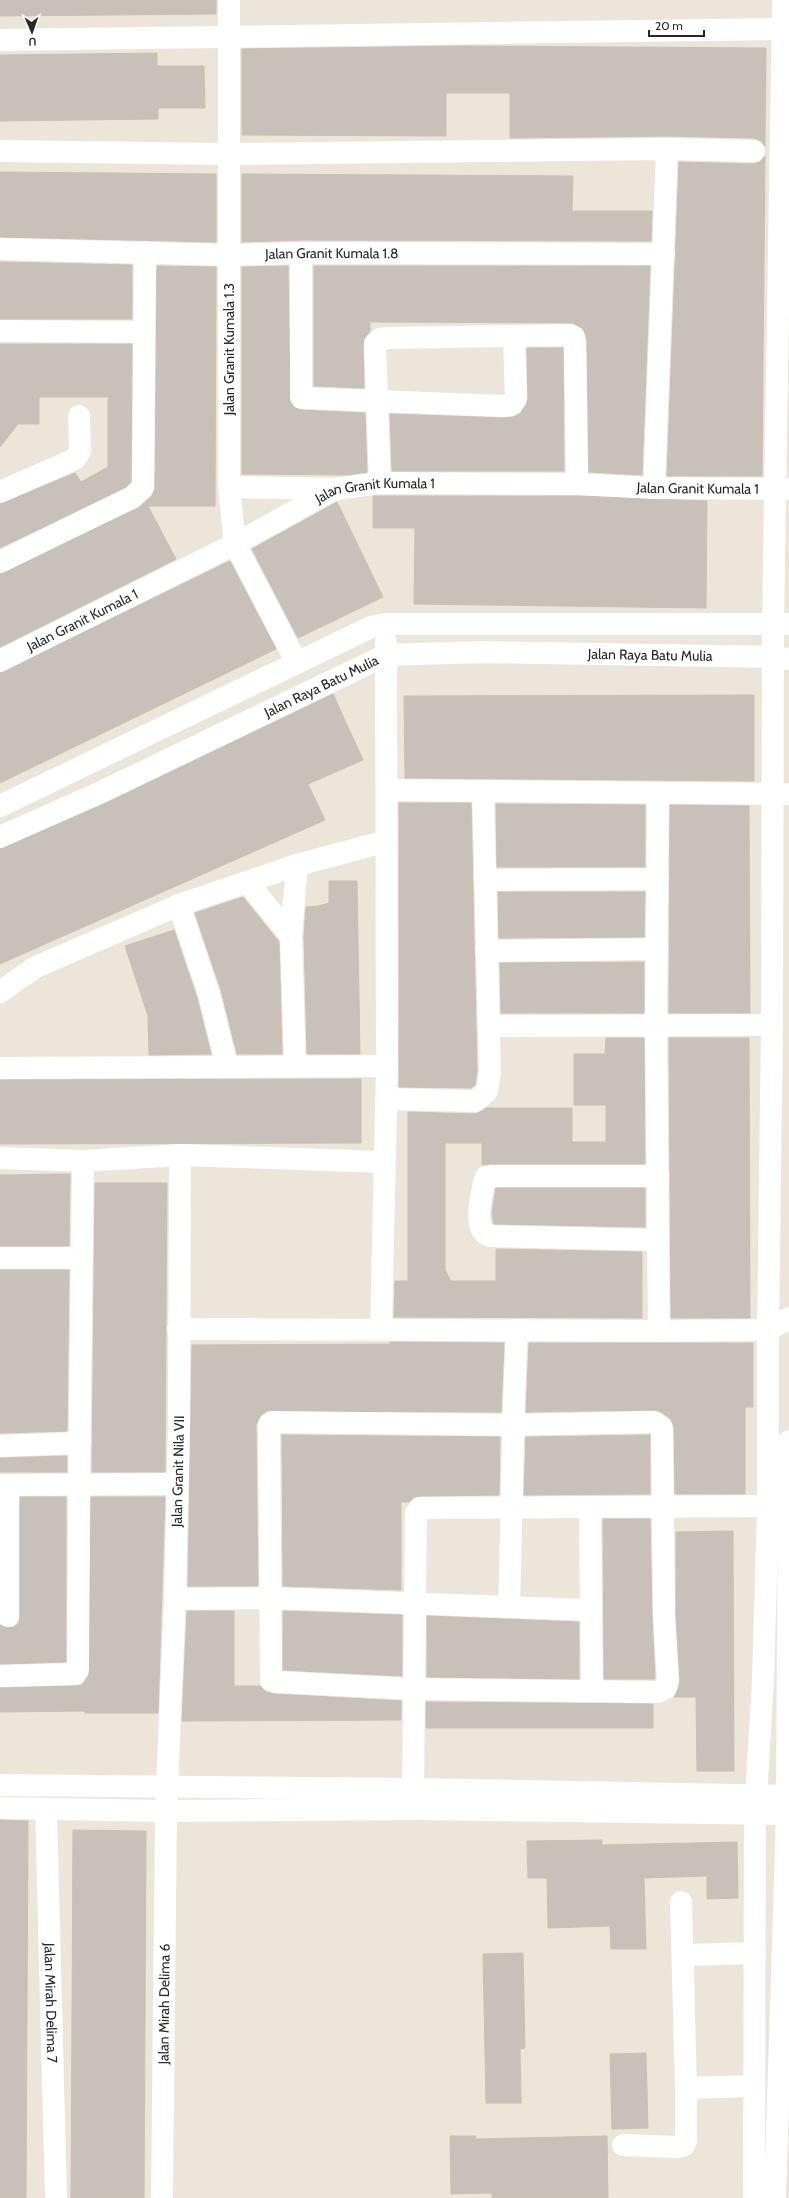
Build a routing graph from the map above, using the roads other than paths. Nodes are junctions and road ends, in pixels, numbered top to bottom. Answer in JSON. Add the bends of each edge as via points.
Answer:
{"nodes":[{"id":1,"x":229,"y":0,"type":"edge"},
{"id":2,"x":783,"y":0,"type":"edge"},
{"id":3,"x":783,"y":29,"type":"junction"},
{"id":4,"x":228,"y":38,"type":"junction"},
{"id":5,"x":0,"y":40,"type":"edge"},
{"id":6,"x":667,"y":149,"type":"junction"},
{"id":7,"x":0,"y":151,"type":"edge"},
{"id":8,"x":786,"y":153,"type":"edge"},
{"id":9,"x":228,"y":154,"type":"junction"},
{"id":10,"x":0,"y":249,"type":"edge"},
{"id":11,"x":145,"y":252,"type":"junction"},
{"id":12,"x":301,"y":253,"type":"junction"},
{"id":13,"x":664,"y":254,"type":"junction"},
{"id":14,"x":229,"y":255,"type":"junction"},
{"id":15,"x":0,"y":331,"type":"edge"},
{"id":16,"x":144,"y":332,"type":"junction"},
{"id":17,"x":514,"y":336,"type":"junction"},
{"id":18,"x":378,"y":401,"type":"junction"},
{"id":19,"x":79,"y":416,"type":"dead end"},
{"id":20,"x":380,"y":483,"type":"junction"},
{"id":21,"x":577,"y":484,"type":"junction"},
{"id":22,"x":230,"y":487,"type":"junction"},
{"id":23,"x":654,"y":488,"type":"junction"},
{"id":24,"x":335,"y":489,"type":"junction"},
{"id":25,"x":783,"y":489,"type":"edge"},
{"id":26,"x":0,"y":492,"type":"edge"},
{"id":27,"x":234,"y":544,"type":"junction"},
{"id":28,"x":0,"y":562,"type":"edge"},
{"id":29,"x":385,"y":624,"type":"junction"},
{"id":30,"x":781,"y":625,"type":"edge"},
{"id":31,"x":386,"y":655,"type":"junction"},
{"id":32,"x":781,"y":658,"type":"edge"},
{"id":33,"x":0,"y":661,"type":"edge"},
{"id":34,"x":297,"y":663,"type":"junction"},
{"id":35,"x":388,"y":790,"type":"junction"},
{"id":36,"x":483,"y":791,"type":"junction"},
{"id":37,"x":658,"y":794,"type":"junction"},
{"id":38,"x":781,"y":794,"type":"edge"},
{"id":39,"x":0,"y":806,"type":"edge"},
{"id":40,"x":0,"y":837,"type":"edge"},
{"id":41,"x":387,"y":841,"type":"junction"},
{"id":42,"x":298,"y":865,"type":"junction"},
{"id":43,"x":658,"y":879,"type":"junction"},
{"id":44,"x":485,"y":880,"type":"junction"},
{"id":45,"x":248,"y":883,"type":"junction"},
{"id":46,"x":179,"y":905,"type":"junction"},
{"id":47,"x":292,"y":936,"type":"junction"},
{"id":48,"x":658,"y":949,"type":"junction"},
{"id":49,"x":486,"y":951,"type":"junction"},
{"id":50,"x":0,"y":992,"type":"edge"},
{"id":51,"x":772,"y":1024,"type":"junction"},
{"id":52,"x":656,"y":1025,"type":"junction"},
{"id":53,"x":489,"y":1026,"type":"junction"},
{"id":54,"x":227,"y":1066,"type":"junction"},
{"id":55,"x":295,"y":1066,"type":"junction"},
{"id":56,"x":387,"y":1066,"type":"junction"},
{"id":57,"x":0,"y":1068,"type":"edge"},
{"id":58,"x":386,"y":1099,"type":"junction"},
{"id":59,"x":180,"y":1155,"type":"junction"},
{"id":60,"x":0,"y":1158,"type":"edge"},
{"id":61,"x":83,"y":1160,"type":"junction"},
{"id":62,"x":384,"y":1162,"type":"junction"},
{"id":63,"x":658,"y":1176,"type":"junction"},
{"id":64,"x":658,"y":1240,"type":"junction"},
{"id":65,"x":0,"y":1258,"type":"edge"},
{"id":66,"x":82,"y":1258,"type":"junction"},
{"id":67,"x":789,"y":1318,"type":"edge"},
{"id":68,"x":381,"y":1328,"type":"junction"},
{"id":69,"x":178,"y":1329,"type":"junction"},
{"id":70,"x":517,"y":1330,"type":"junction"},
{"id":71,"x":768,"y":1330,"type":"junction"},
{"id":72,"x":659,"y":1332,"type":"junction"},
{"id":73,"x":512,"y":1425,"type":"junction"},
{"id":74,"x":789,"y":1441,"type":"edge"},
{"id":75,"x":80,"y":1443,"type":"junction"},
{"id":76,"x":0,"y":1446,"type":"edge"},
{"id":77,"x":177,"y":1484,"type":"junction"},
{"id":78,"x":4,"y":1485,"type":"edge"},
{"id":79,"x":79,"y":1485,"type":"junction"},
{"id":80,"x":768,"y":1506,"type":"junction"},
{"id":81,"x":590,"y":1507,"type":"junction"},
{"id":82,"x":663,"y":1508,"type":"junction"},
{"id":83,"x":513,"y":1509,"type":"junction"},
{"id":84,"x":271,"y":1598,"type":"junction"},
{"id":85,"x":175,"y":1599,"type":"junction"},
{"id":86,"x":414,"y":1603,"type":"junction"},
{"id":87,"x":509,"y":1607,"type":"junction"},
{"id":88,"x":591,"y":1609,"type":"junction"},
{"id":89,"x":8,"y":1616,"type":"dead end"},
{"id":90,"x":0,"y":1676,"type":"edge"},
{"id":91,"x":416,"y":1689,"type":"junction"},
{"id":92,"x":592,"y":1691,"type":"junction"},
{"id":93,"x":0,"y":1785,"type":"edge"},
{"id":94,"x":168,"y":1788,"type":"junction"},
{"id":95,"x":413,"y":1789,"type":"junction"},
{"id":96,"x":756,"y":1804,"type":"junction"},
{"id":97,"x":788,"y":1805,"type":"edge"},
{"id":98,"x":0,"y":1808,"type":"edge"},
{"id":99,"x":46,"y":1809,"type":"junction"},
{"id":100,"x":166,"y":1811,"type":"junction"},
{"id":101,"x":681,"y":1902,"type":"dead end"},
{"id":102,"x":755,"y":1953,"type":"junction"},
{"id":103,"x":683,"y":1955,"type":"junction"},
{"id":104,"x":753,"y":2086,"type":"junction"},
{"id":105,"x":686,"y":2088,"type":"junction"},
{"id":106,"x":623,"y":2145,"type":"dead end"},
{"id":107,"x":56,"y":2198,"type":"edge"},
{"id":108,"x":162,"y":2198,"type":"edge"},
{"id":109,"x":754,"y":2198,"type":"edge"},
{"id":110,"x":775,"y":2198,"type":"edge"}],
"edges":[{"from":1,"to":4,"type":"street","name":"Jalan Granit Kumala 1.3"},
{"from":2,"to":3,"type":"street"},
{"from":3,"to":4,"type":"street"},
{"from":3,"to":8,"type":"street"},
{"from":4,"to":5,"type":"street"},
{"from":4,"to":9,"type":"street","name":"Jalan Granit Kumala 1.3"},
{"from":6,"to":8,"type":"street"},
{"from":6,"to":9,"type":"street"},
{"from":6,"to":13,"type":"street"},
{"from":7,"to":9,"type":"street"},
{"from":8,"to":25,"type":"street"},
{"from":9,"to":14,"type":"street","name":"Jalan Granit Kumala 1.3"},
{"from":10,"to":11,"type":"street","name":"Jalan Granit Kumala 1.8"},
{"from":11,"to":14,"type":"street","name":"Jalan Granit Kumala 1.8"},
{"from":11,"to":16,"type":"street"},
{"from":12,"to":13,"type":"street","name":"Jalan Granit Kumala 1.8"},
{"from":12,"to":14,"type":"street","name":"Jalan Granit Kumala 1.8"},
{"from":12,"to":18,"type":"street","via":[[302,398]]},
{"from":13,"to":23,"type":"street"},
{"from":14,"to":22,"type":"street","name":"Jalan Granit Kumala 1.3"},
{"from":15,"to":16,"type":"street"},
{"from":16,"to":28,"type":"street","via":[[144,479],[141,492]]},
{"from":17,"to":18,"type":"street","via":[[380,339],[375,344]]},
{"from":17,"to":18,"type":"street","via":[[516,400],[511,405]]},
{"from":17,"to":21,"type":"street","via":[[574,337]]},
{"from":18,"to":20,"type":"street"},
{"from":19,"to":26,"type":"street","via":[[80,451],[75,460]]},
{"from":20,"to":21,"type":"street","name":"Jalan Granit Kumala 1"},
{"from":20,"to":24,"type":"street","name":"Jalan Granit Kumala 1"},
{"from":21,"to":23,"type":"street","name":"Jalan Granit Kumala 1"},
{"from":22,"to":24,"type":"street"},
{"from":22,"to":27,"type":"street","name":"Jalan Granit Kumala 1.3"},
{"from":23,"to":25,"type":"street","name":"Jalan Granit Kumala 1"},
{"from":24,"to":27,"type":"street","name":"Jalan Granit Kumala 1"},
{"from":25,"to":30,"type":"street"},
{"from":27,"to":33,"type":"street","name":"Jalan Granit Kumala 1"},
{"from":27,"to":34,"type":"street"},
{"from":29,"to":30,"type":"street"},
{"from":29,"to":31,"type":"street"},
{"from":29,"to":34,"type":"street","via":[[371,628]]},
{"from":30,"to":32,"type":"street"},
{"from":31,"to":32,"type":"street","name":"Jalan Raya Batu Mulia","via":[[484,652]]},
{"from":31,"to":35,"type":"street"},
{"from":31,"to":40,"type":"street","name":"Jalan Raya Batu Mulia","via":[[99,793]]},
{"from":32,"to":38,"type":"street"},
{"from":34,"to":39,"type":"street"},
{"from":35,"to":36,"type":"street"},
{"from":35,"to":41,"type":"street"},
{"from":36,"to":37,"type":"street"},
{"from":36,"to":44,"type":"street"},
{"from":37,"to":38,"type":"street"},
{"from":37,"to":43,"type":"street"},
{"from":38,"to":51,"type":"street"},
{"from":41,"to":42,"type":"street"},
{"from":41,"to":56,"type":"street"},
{"from":42,"to":45,"type":"street"},
{"from":42,"to":47,"type":"street"},
{"from":43,"to":44,"type":"street"},
{"from":43,"to":48,"type":"street"},
{"from":44,"to":49,"type":"street"},
{"from":45,"to":46,"type":"street"},
{"from":45,"to":47,"type":"street"},
{"from":46,"to":50,"type":"street","via":[[36,966]]},
{"from":46,"to":54,"type":"street","via":[[209,994]]},
{"from":47,"to":55,"type":"street"},
{"from":48,"to":49,"type":"street"},
{"from":48,"to":52,"type":"street"},
{"from":49,"to":53,"type":"street"},
{"from":51,"to":52,"type":"street"},
{"from":51,"to":71,"type":"street"},
{"from":52,"to":53,"type":"street"},
{"from":52,"to":63,"type":"street"},
{"from":53,"to":58,"type":"street","via":[[490,1082],[483,1096],[476,1101]]},
{"from":54,"to":55,"type":"street"},
{"from":54,"to":57,"type":"street"},
{"from":55,"to":56,"type":"street"},
{"from":56,"to":58,"type":"street"},
{"from":58,"to":62,"type":"street"},
{"from":59,"to":61,"type":"street"},
{"from":59,"to":62,"type":"street"},
{"from":59,"to":69,"type":"street","name":"Jalan Granit Nila VII"},
{"from":60,"to":61,"type":"street"},
{"from":61,"to":66,"type":"street"},
{"from":62,"to":68,"type":"street"},
{"from":63,"to":64,"type":"street"},
{"from":63,"to":64,"type":"street","via":[[486,1177],[479,1213],[483,1232],[491,1236]]},
{"from":64,"to":72,"type":"street"},
{"from":65,"to":66,"type":"street"},
{"from":66,"to":75,"type":"street"},
{"from":67,"to":71,"type":"street"},
{"from":68,"to":69,"type":"street"},
{"from":68,"to":70,"type":"street"},
{"from":69,"to":77,"type":"street","name":"Jalan Granit Nila VII"},
{"from":70,"to":72,"type":"street"},
{"from":70,"to":73,"type":"street"},
{"from":71,"to":72,"type":"street"},
{"from":71,"to":80,"type":"street"},
{"from":73,"to":82,"type":"street","via":[[658,1423],[662,1428]]},
{"from":73,"to":83,"type":"street"},
{"from":73,"to":84,"type":"street","via":[[271,1423]]},
{"from":74,"to":97,"type":"street"},
{"from":75,"to":76,"type":"street"},
{"from":75,"to":79,"type":"street"},
{"from":77,"to":79,"type":"street"},
{"from":77,"to":85,"type":"street","name":"Jalan Granit Nila VII"},
{"from":78,"to":79,"type":"street"},
{"from":78,"to":89,"type":"street"},
{"from":79,"to":90,"type":"street","via":[[77,1673]]},
{"from":80,"to":82,"type":"street"},
{"from":80,"to":96,"type":"street","via":[[763,1681]]},
{"from":81,"to":82,"type":"street"},
{"from":81,"to":83,"type":"street"},
{"from":81,"to":88,"type":"street"},
{"from":82,"to":92,"type":"street","via":[[664,1616],[668,1686],[658,1692]]},
{"from":83,"to":86,"type":"street","via":[[423,1507],[418,1510]]},
{"from":83,"to":87,"type":"street"},
{"from":84,"to":85,"type":"street"},
{"from":84,"to":86,"type":"street"},
{"from":84,"to":91,"type":"street","via":[[271,1680]]},
{"from":85,"to":94,"type":"street","name":"Jalan Granit Nila VII"},
{"from":86,"to":87,"type":"street"},
{"from":86,"to":91,"type":"street"},
{"from":87,"to":88,"type":"street"},
{"from":88,"to":92,"type":"street"},
{"from":91,"to":92,"type":"street"},
{"from":91,"to":95,"type":"street"},
{"from":93,"to":94,"type":"street"},
{"from":94,"to":95,"type":"street"},
{"from":94,"to":100,"type":"street","name":"Jalan Mirah Delima 6"},
{"from":95,"to":96,"type":"street"},
{"from":96,"to":97,"type":"street"},
{"from":96,"to":100,"type":"street"},
{"from":96,"to":102,"type":"street"},
{"from":97,"to":110,"type":"street"},
{"from":98,"to":99,"type":"street"},
{"from":99,"to":100,"type":"street"},
{"from":99,"to":107,"type":"street","name":"Jalan Mirah Delima 7"},
{"from":100,"to":108,"type":"street","name":"Jalan Mirah Delima 6"},
{"from":101,"to":103,"type":"street"},
{"from":102,"to":103,"type":"street"},
{"from":102,"to":104,"type":"street"},
{"from":103,"to":105,"type":"street"},
{"from":104,"to":105,"type":"street"},
{"from":104,"to":109,"type":"street"},
{"from":105,"to":106,"type":"street","via":[[684,2145]]}]}
